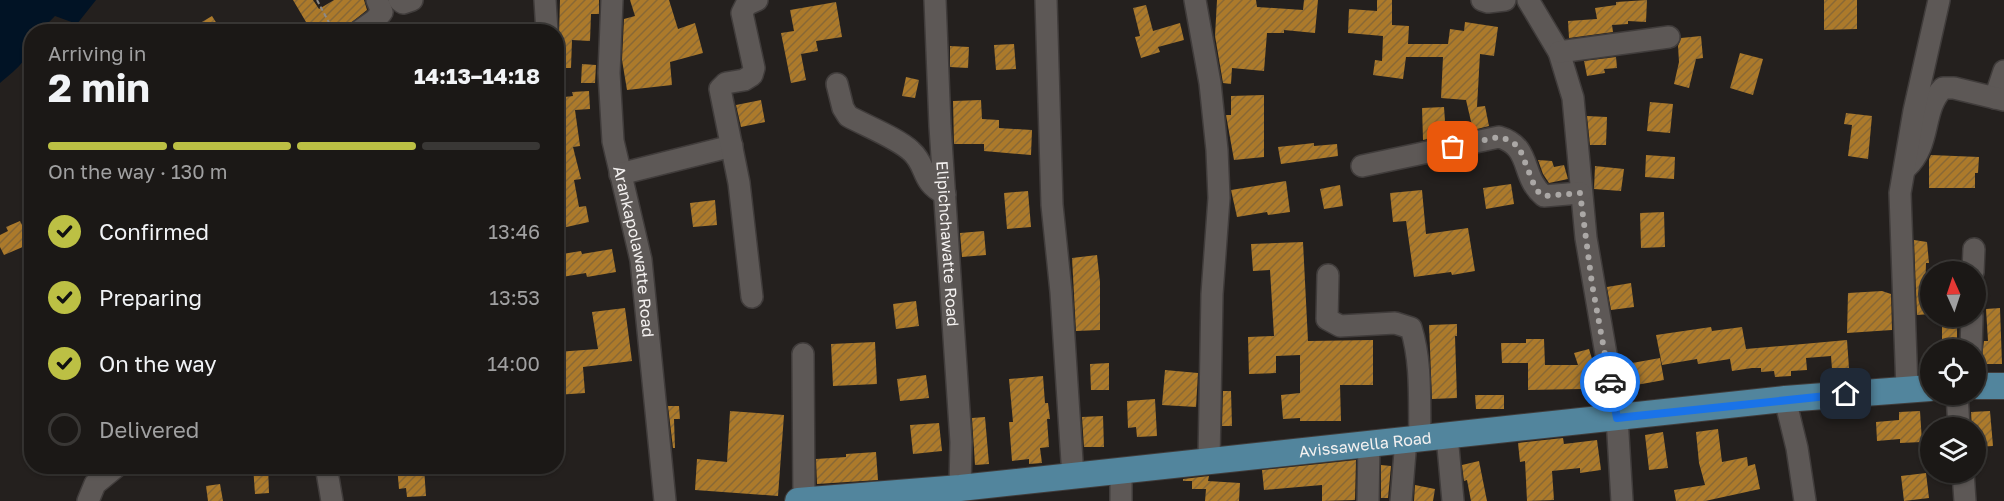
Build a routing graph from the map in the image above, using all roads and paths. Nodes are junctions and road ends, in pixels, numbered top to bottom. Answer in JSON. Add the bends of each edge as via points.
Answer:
{"nodes":[{"id":1,"x":317,"y":0,"type":"edge"},
{"id":2,"x":377,"y":0,"type":"edge"},
{"id":3,"x":399,"y":0,"type":"edge"},
{"id":4,"x":412,"y":0,"type":"edge"},
{"id":5,"x":545,"y":0,"type":"edge"},
{"id":6,"x":612,"y":0,"type":"edge"},
{"id":7,"x":757,"y":0,"type":"edge"},
{"id":8,"x":935,"y":0,"type":"edge"},
{"id":9,"x":1046,"y":0,"type":"edge"},
{"id":10,"x":1195,"y":0,"type":"edge"},
{"id":11,"x":1482,"y":0,"type":"edge"},
{"id":12,"x":1505,"y":0,"type":"edge"},
{"id":13,"x":1528,"y":0,"type":"edge"},
{"id":14,"x":1940,"y":0,"type":"edge"},
{"id":15,"x":330,"y":24,"type":"edge"},
{"id":16,"x":369,"y":24,"type":"edge"},
{"id":17,"x":547,"y":24,"type":"edge"},
{"id":18,"x":1670,"y":37,"type":"dead end"},
{"id":19,"x":1559,"y":52,"type":"junction"},
{"id":20,"x":2004,"y":71,"type":"edge"},
{"id":21,"x":837,"y":84,"type":"dead end"},
{"id":22,"x":2000,"y":99,"type":"edge"},
{"id":23,"x":732,"y":147,"type":"junction"},
{"id":24,"x":1362,"y":166,"type":"dead end"},
{"id":25,"x":1903,"y":171,"type":"junction"},
{"id":26,"x":620,"y":174,"type":"junction"},
{"id":27,"x":1580,"y":193,"type":"junction"},
{"id":28,"x":945,"y":194,"type":"junction"},
{"id":29,"x":1974,"y":249,"type":"dead end"},
{"id":30,"x":1973,"y":261,"type":"edge"},
{"id":31,"x":1328,"y":275,"type":"dead end"},
{"id":32,"x":752,"y":297,"type":"dead end"},
{"id":33,"x":803,"y":354,"type":"dead end"},
{"id":34,"x":1986,"y":386,"type":"edge"},
{"id":35,"x":2004,"y":386,"type":"edge"},
{"id":36,"x":1919,"y":389,"type":"edge"},
{"id":37,"x":1785,"y":399,"type":"junction"},
{"id":38,"x":1617,"y":418,"type":"junction"},
{"id":39,"x":1447,"y":436,"type":"junction"},
{"id":40,"x":1413,"y":440,"type":"junction"},
{"id":41,"x":1369,"y":444,"type":"junction"},
{"id":42,"x":1209,"y":460,"type":"junction"},
{"id":43,"x":1121,"y":471,"type":"junction"},
{"id":44,"x":107,"y":474,"type":"edge"},
{"id":45,"x":327,"y":474,"type":"edge"},
{"id":46,"x":1073,"y":477,"type":"junction"},
{"id":47,"x":1964,"y":483,"type":"edge"},
{"id":48,"x":960,"y":488,"type":"junction"},
{"id":49,"x":88,"y":501,"type":"edge"},
{"id":50,"x":332,"y":501,"type":"edge"},
{"id":51,"x":665,"y":501,"type":"edge"},
{"id":52,"x":798,"y":501,"type":"edge"},
{"id":53,"x":804,"y":501,"type":"edge"},
{"id":54,"x":1121,"y":501,"type":"edge"},
{"id":55,"x":1368,"y":501,"type":"edge"},
{"id":56,"x":1401,"y":501,"type":"edge"},
{"id":57,"x":1453,"y":501,"type":"edge"},
{"id":58,"x":1622,"y":501,"type":"edge"},
{"id":59,"x":1805,"y":501,"type":"edge"},
{"id":60,"x":1965,"y":501,"type":"edge"}],
"edges":[{"from":1,"to":15,"type":"path"},
{"from":2,"to":16,"type":"street","via":[[382,12]]},
{"from":3,"to":4,"type":"street"},
{"from":5,"to":17,"type":"street"},
{"from":6,"to":26,"type":"street","name":"Arankapolawatte Road","via":[[610,104]]},
{"from":7,"to":23,"type":"street","via":[[746,5],[742,13],[754,68],[752,75],[726,83],[720,89]]},
{"from":8,"to":28,"type":"street","name":"Elipichchawatte Road"},
{"from":9,"to":46,"type":"street","via":[[1052,205]]},
{"from":10,"to":42,"type":"street","via":[[1218,150]]},
{"from":11,"to":12,"type":"street"},
{"from":13,"to":19,"type":"street"},
{"from":14,"to":25,"type":"street"},
{"from":18,"to":19,"type":"street"},
{"from":19,"to":27,"type":"street","via":[[1573,98]]},
{"from":20,"to":22,"type":"street"},
{"from":21,"to":28,"type":"street","via":[[848,116],[909,149],[918,157],[928,182]]},
{"from":22,"to":25,"type":"street","via":[[1943,88],[1935,97],[1921,149]]},
{"from":23,"to":26,"type":"street"},
{"from":23,"to":32,"type":"street"},
{"from":24,"to":27,"type":"street","via":[[1499,137],[1519,147],[1536,190],[1544,196]]},
{"from":25,"to":36,"type":"street","via":[[1900,220]]},
{"from":26,"to":51,"type":"street","name":"Arankapolawatte Road","via":[[641,260]]},
{"from":27,"to":38,"type":"street"},
{"from":28,"to":48,"type":"street","name":"Elipichchawatte Road","via":[[961,442]]},
{"from":29,"to":30,"type":"street"},
{"from":31,"to":40,"type":"street","via":[[1327,319],[1340,326],[1395,323],[1411,328],[1418,373]]},
{"from":33,"to":53,"type":"street"},
{"from":34,"to":35,"type":"main road"},
{"from":36,"to":37,"type":"main road","name":"Avissawella Road"},
{"from":37,"to":38,"type":"main road","name":"Avissawella Road"},
{"from":37,"to":59,"type":"street"},
{"from":38,"to":39,"type":"main road","name":"Avissawella Road"},
{"from":38,"to":58,"type":"street"},
{"from":39,"to":40,"type":"main road","name":"Avissawella Road"},
{"from":39,"to":57,"type":"street"},
{"from":40,"to":41,"type":"main road","name":"Avissawella Road"},
{"from":40,"to":56,"type":"street"},
{"from":41,"to":42,"type":"main road","name":"Avissawella Road"},
{"from":41,"to":55,"type":"street"},
{"from":42,"to":43,"type":"main road","name":"Avissawella Road"},
{"from":43,"to":46,"type":"main road","name":"Avissawella Road"},
{"from":43,"to":54,"type":"street"},
{"from":44,"to":49,"type":"street","via":[[95,484]]},
{"from":45,"to":50,"type":"street"},
{"from":46,"to":48,"type":"main road","name":"Avissawella Road"},
{"from":47,"to":60,"type":"street"},
{"from":48,"to":53,"type":"main road","name":"Avissawella Road"},
{"from":52,"to":53,"type":"main road","name":"Avissawella Road"}]}
